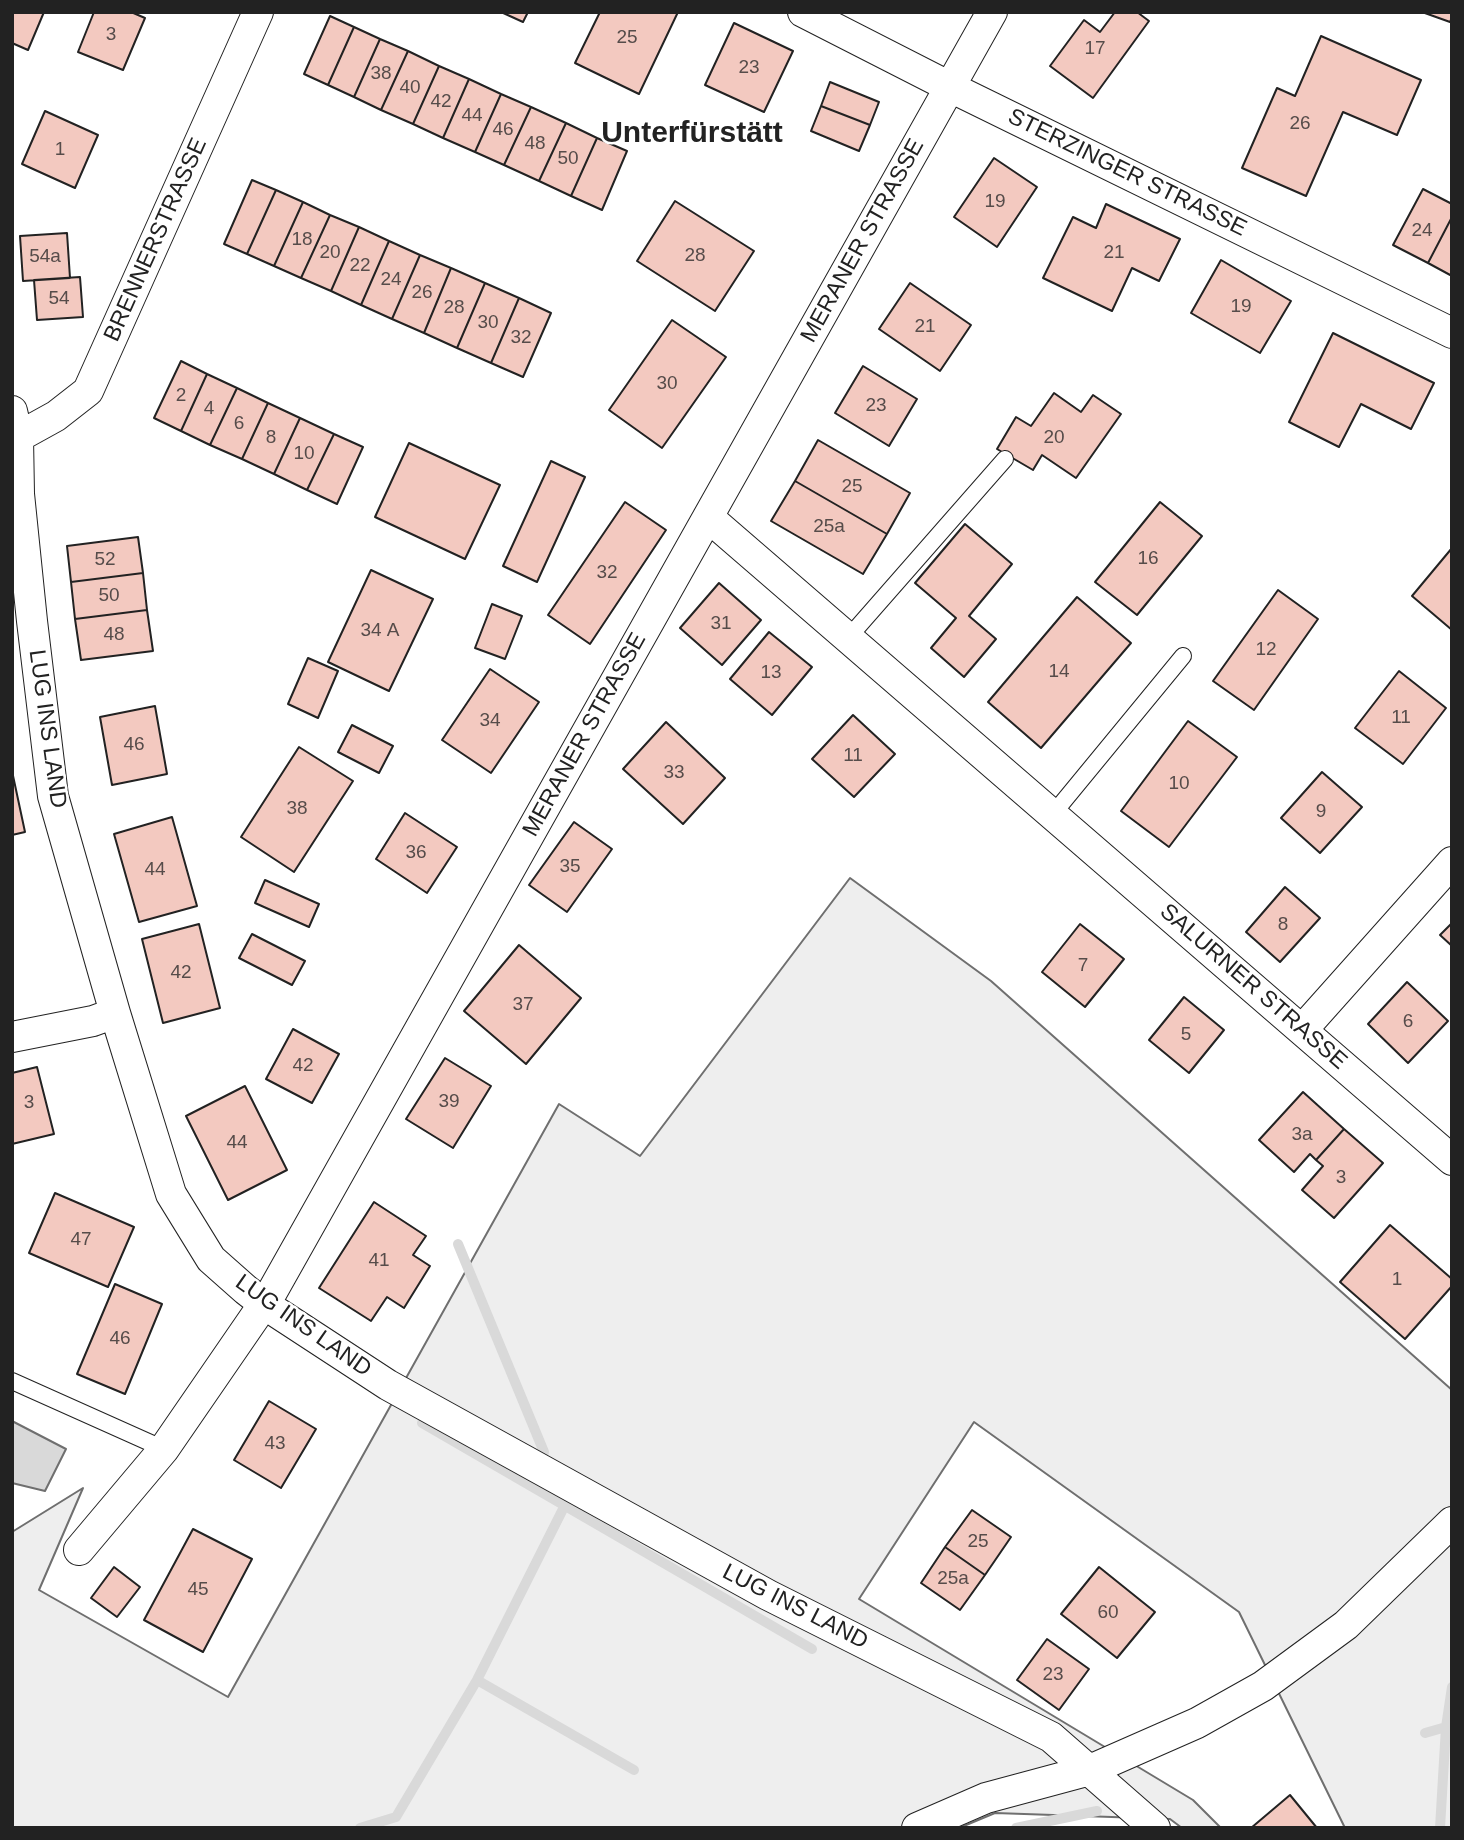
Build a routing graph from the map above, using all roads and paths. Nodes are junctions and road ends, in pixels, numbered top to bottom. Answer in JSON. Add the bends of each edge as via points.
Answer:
{"nodes":[{"id":1,"x":258,"y":12,"type":"edge"},
{"id":2,"x":803,"y":12,"type":"edge"},
{"id":3,"x":992,"y":12,"type":"edge"},
{"id":4,"x":950,"y":87,"type":"junction"},
{"id":5,"x":1452,"y":333,"type":"edge"},
{"id":6,"x":14,"y":430,"type":"edge"},
{"id":7,"x":1005,"y":458,"type":"dead end"},
{"id":8,"x":708,"y":517,"type":"junction"},
{"id":9,"x":848,"y":638,"type":"junction"},
{"id":10,"x":1183,"y":656,"type":"dead end"},
{"id":11,"x":1053,"y":814,"type":"junction"},
{"id":12,"x":1452,"y":862,"type":"edge"},
{"id":13,"x":115,"y":1013,"type":"junction"},
{"id":14,"x":1303,"y":1030,"type":"junction"},
{"id":15,"x":12,"y":1037,"type":"edge"},
{"id":16,"x":1452,"y":1160,"type":"edge"},
{"id":17,"x":264,"y":1304,"type":"junction"},
{"id":18,"x":12,"y":1381,"type":"edge"},
{"id":19,"x":164,"y":1449,"type":"junction"},
{"id":20,"x":1452,"y":1522,"type":"edge"},
{"id":21,"x":79,"y":1550,"type":"dead end"},
{"id":22,"x":1090,"y":1770,"type":"junction"},
{"id":23,"x":917,"y":1828,"type":"edge"},
{"id":24,"x":1155,"y":1828,"type":"edge"}],
"edges":[{"from":1,"to":6,"type":"street","name":"BRENNERSTRASSE","via":[[88,391],[56,416]]},
{"from":2,"to":4,"type":"street","name":"STERZINGER STRASSE"},
{"from":3,"to":4,"type":"street","name":"MERANER STRASSE"},
{"from":4,"to":5,"type":"street","name":"STERZINGER STRASSE"},
{"from":4,"to":8,"type":"street","name":"MERANER STRASSE"},
{"from":6,"to":13,"type":"street","name":"LUG INS LAND","via":[[53,796]]},
{"from":7,"to":9,"type":"lane"},
{"from":8,"to":9,"type":"street","name":"SALURNER STRASSE"},
{"from":8,"to":17,"type":"street","name":"MERANER STRASSE"},
{"from":9,"to":11,"type":"street","name":"SALURNER STRASSE"},
{"from":10,"to":11,"type":"lane"},
{"from":11,"to":14,"type":"street","name":"SALURNER STRASSE"},
{"from":12,"to":14,"type":"street"},
{"from":13,"to":15,"type":"street"},
{"from":13,"to":17,"type":"street","name":"LUG INS LAND","via":[[171,1194],[211,1259]]},
{"from":14,"to":16,"type":"street","name":"SALURNER STRASSE"},
{"from":17,"to":19,"type":"street","name":"MERANER STRASSE"},
{"from":17,"to":22,"type":"street","name":"LUG INS LAND","via":[[388,1385],[768,1595],[1051,1737]]},
{"from":18,"to":19,"type":"lane"},
{"from":19,"to":21,"type":"street","name":"MERANER STRASSE"},
{"from":20,"to":22,"type":"street","via":[[1346,1625],[1263,1686],[1198,1723]]},
{"from":22,"to":23,"type":"street","via":[[986,1798]]},
{"from":22,"to":24,"type":"street","name":"LUG INS LAND"}]}
